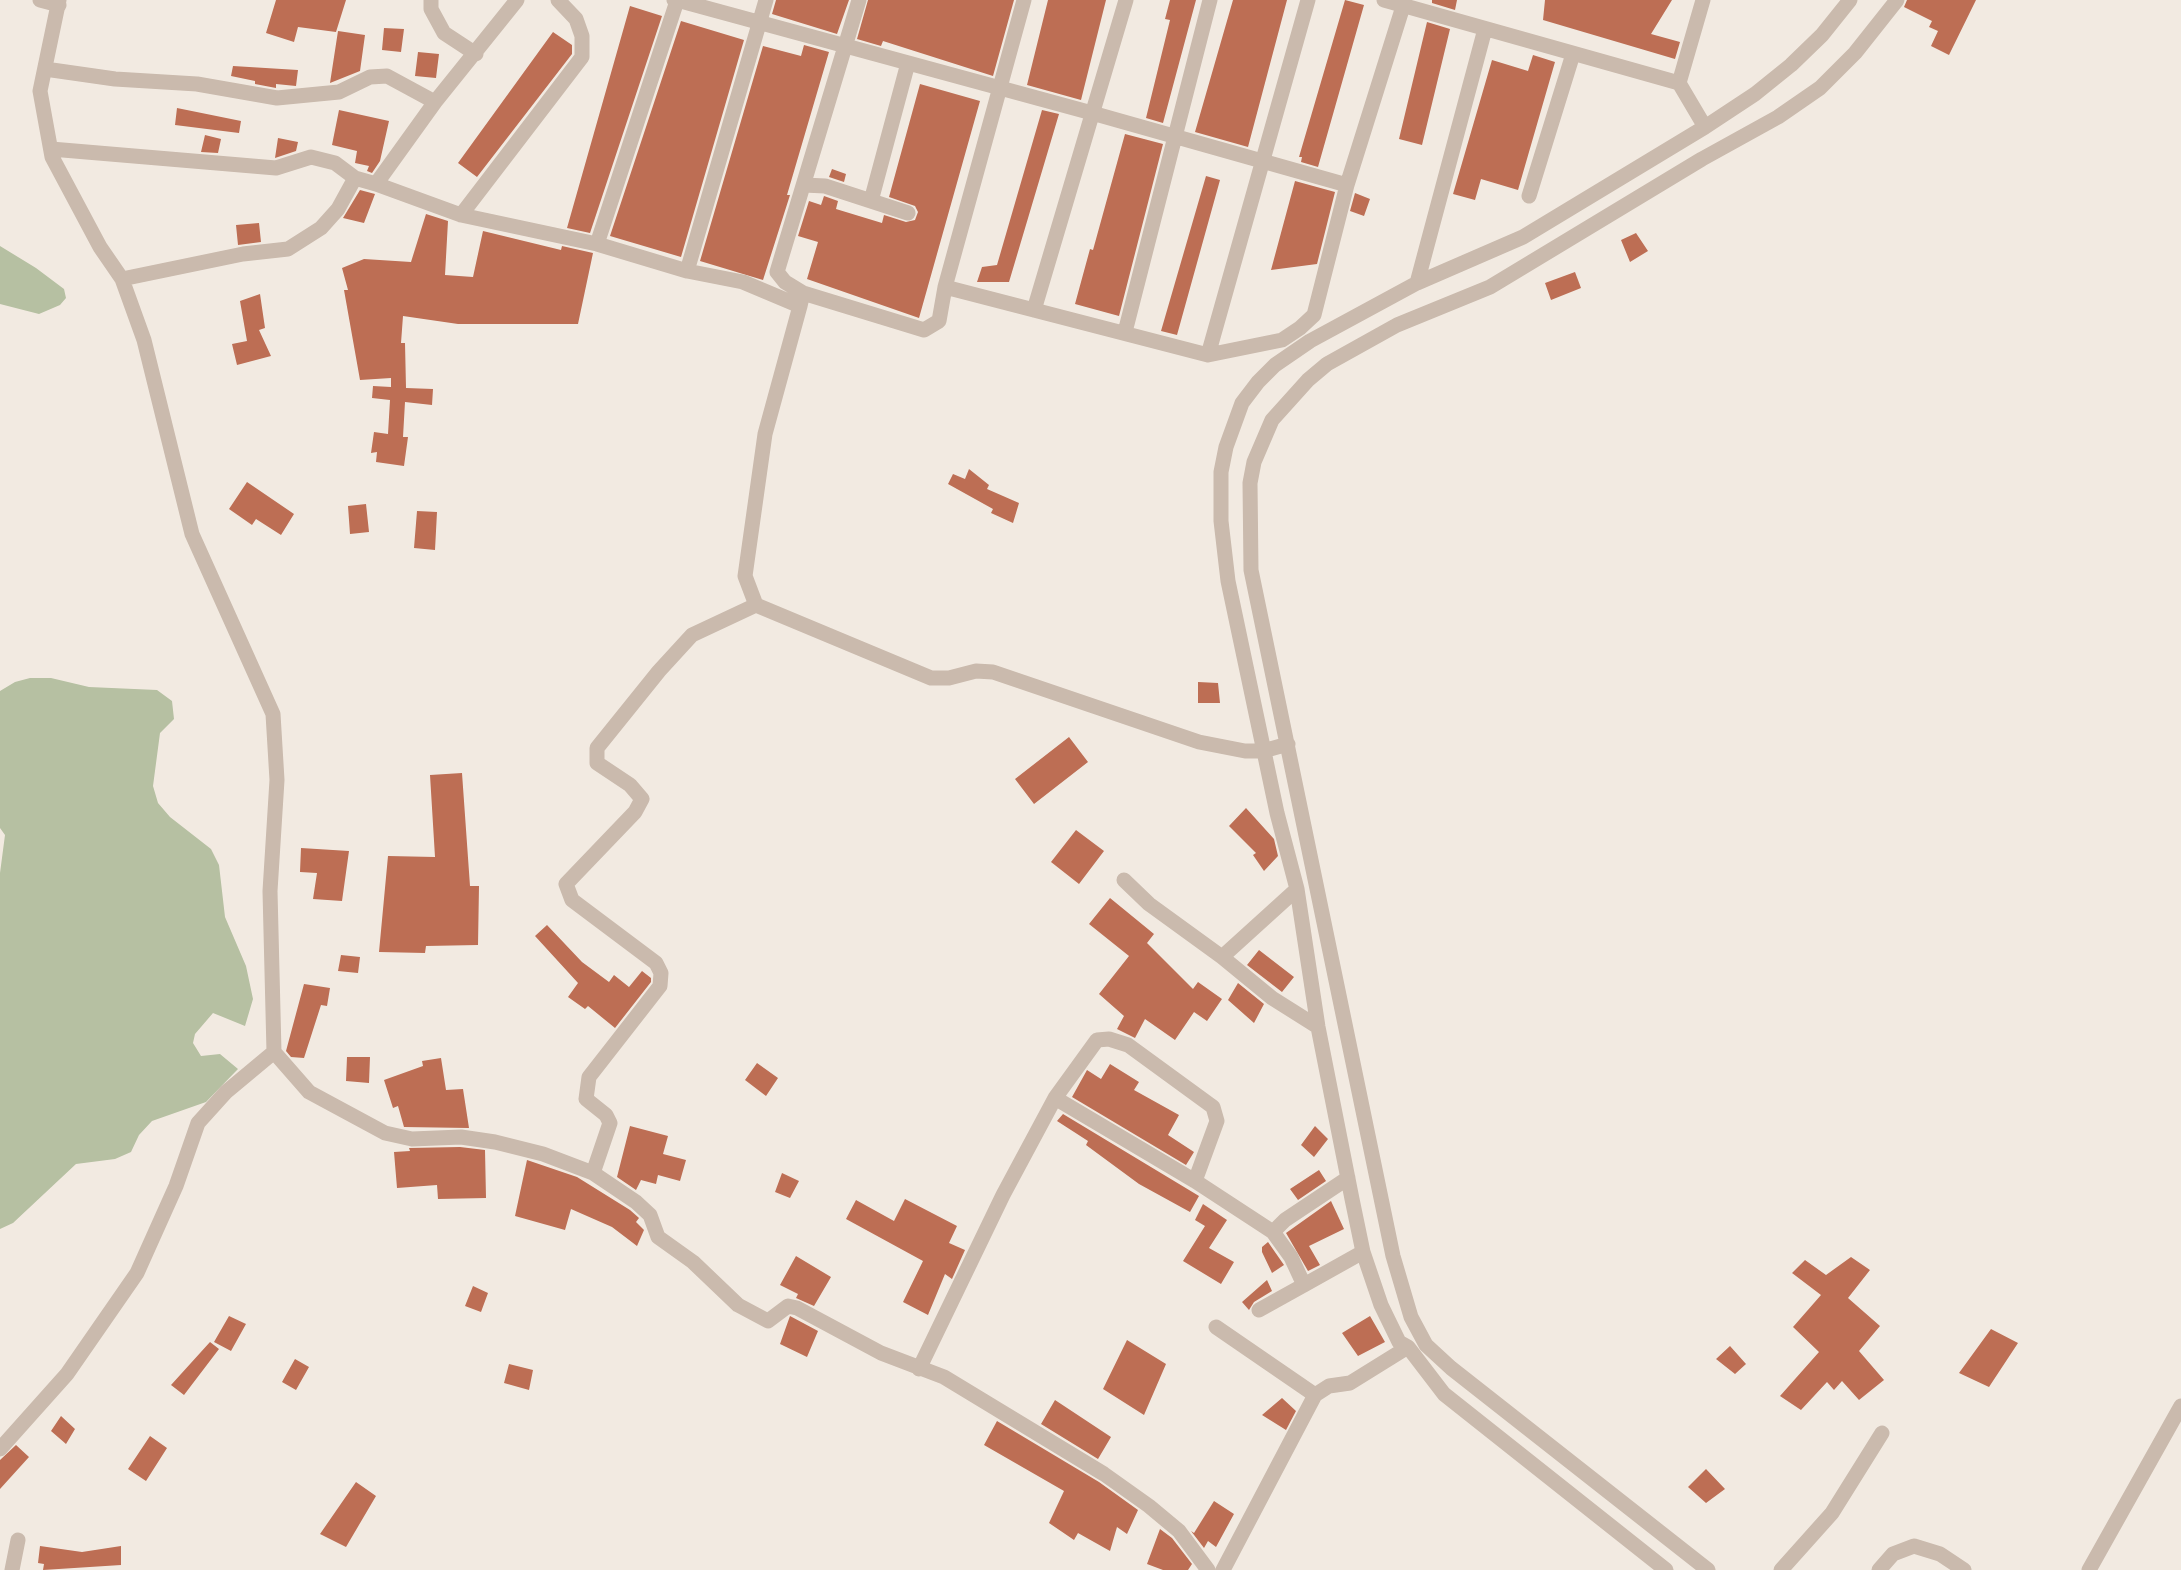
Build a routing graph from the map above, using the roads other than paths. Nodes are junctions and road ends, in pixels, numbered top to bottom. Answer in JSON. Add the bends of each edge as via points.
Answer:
{"nodes":[{"id":1,"x":431,"y":0,"type":"edge"},
{"id":2,"x":517,"y":0,"type":"edge"},
{"id":3,"x":558,"y":0,"type":"edge"},
{"id":4,"x":676,"y":0,"type":"edge"},
{"id":5,"x":766,"y":0,"type":"edge"},
{"id":6,"x":859,"y":0,"type":"edge"},
{"id":7,"x":1024,"y":0,"type":"edge"},
{"id":8,"x":1125,"y":0,"type":"edge"},
{"id":9,"x":1210,"y":0,"type":"edge"},
{"id":10,"x":1308,"y":0,"type":"edge"},
{"id":11,"x":1384,"y":0,"type":"edge"},
{"id":12,"x":1703,"y":0,"type":"edge"},
{"id":13,"x":1850,"y":0,"type":"edge"},
{"id":14,"x":1896,"y":0,"type":"edge"},
{"id":15,"x":49,"y":1,"type":"edge"},
{"id":16,"x":1404,"y":3,"type":"edge"},
{"id":17,"x":760,"y":22,"type":"junction"},
{"id":18,"x":1485,"y":28,"type":"junction"},
{"id":19,"x":846,"y":45,"type":"junction"},
{"id":20,"x":476,"y":54,"type":"junction"},
{"id":21,"x":1573,"y":54,"type":"junction"},
{"id":22,"x":908,"y":63,"type":"junction"},
{"id":23,"x":45,"y":69,"type":"junction"},
{"id":24,"x":1679,"y":83,"type":"junction"},
{"id":25,"x":999,"y":88,"type":"junction"},
{"id":26,"x":435,"y":102,"type":"junction"},
{"id":27,"x":1092,"y":112,"type":"junction"},
{"id":28,"x":1705,"y":127,"type":"junction"},
{"id":29,"x":1176,"y":138,"type":"junction"},
{"id":30,"x":51,"y":149,"type":"junction"},
{"id":31,"x":1261,"y":161,"type":"junction"},
{"id":32,"x":355,"y":178,"type":"junction"},
{"id":33,"x":376,"y":184,"type":"junction"},
{"id":34,"x":804,"y":184,"type":"junction"},
{"id":35,"x":1347,"y":185,"type":"junction"},
{"id":36,"x":1529,"y":196,"type":"dead end"},
{"id":37,"x":871,"y":201,"type":"junction"},
{"id":38,"x":908,"y":213,"type":"dead end"},
{"id":39,"x":461,"y":215,"type":"junction"},
{"id":40,"x":597,"y":244,"type":"junction"},
{"id":41,"x":687,"y":271,"type":"junction"},
{"id":42,"x":122,"y":279,"type":"junction"},
{"id":43,"x":1417,"y":283,"type":"junction"},
{"id":44,"x":945,"y":287,"type":"junction"},
{"id":45,"x":801,"y":300,"type":"junction"},
{"id":46,"x":1034,"y":310,"type":"junction"},
{"id":47,"x":1125,"y":332,"type":"junction"},
{"id":48,"x":1208,"y":355,"type":"junction"},
{"id":49,"x":756,"y":605,"type":"junction"},
{"id":50,"x":1287,"y":744,"type":"junction"},
{"id":51,"x":1264,"y":750,"type":"junction"},
{"id":52,"x":1124,"y":880,"type":"dead end"},
{"id":53,"x":1297,"y":889,"type":"junction"},
{"id":54,"x":1222,"y":957,"type":"junction"},
{"id":55,"x":1318,"y":1027,"type":"junction"},
{"id":56,"x":274,"y":1052,"type":"junction"},
{"id":57,"x":1055,"y":1098,"type":"junction"},
{"id":58,"x":593,"y":1173,"type":"junction"},
{"id":59,"x":1348,"y":1178,"type":"junction"},
{"id":60,"x":1195,"y":1181,"type":"junction"},
{"id":61,"x":1273,"y":1232,"type":"junction"},
{"id":62,"x":1363,"y":1252,"type":"junction"},
{"id":63,"x":1304,"y":1286,"type":"junction"},
{"id":64,"x":1259,"y":1310,"type":"dead end"},
{"id":65,"x":1216,"y":1327,"type":"dead end"},
{"id":66,"x":1408,"y":1347,"type":"junction"},
{"id":67,"x":918,"y":1369,"type":"junction"},
{"id":68,"x":1316,"y":1395,"type":"junction"},
{"id":69,"x":2181,"y":1406,"type":"edge"},
{"id":70,"x":1882,"y":1433,"type":"dead end"},
{"id":71,"x":0,"y":1449,"type":"edge"},
{"id":72,"x":1606,"y":1505,"type":"junction"},
{"id":73,"x":18,"y":1540,"type":"dead end"},
{"id":74,"x":1696,"y":1566,"type":"edge"},
{"id":75,"x":12,"y":1570,"type":"edge"},
{"id":76,"x":1208,"y":1570,"type":"edge"},
{"id":77,"x":1223,"y":1570,"type":"edge"},
{"id":78,"x":1666,"y":1570,"type":"edge"},
{"id":79,"x":1781,"y":1570,"type":"edge"},
{"id":80,"x":1879,"y":1570,"type":"edge"},
{"id":81,"x":1964,"y":1570,"type":"edge"},
{"id":82,"x":2089,"y":1570,"type":"edge"}],
"edges":[{"from":1,"to":20,"type":"street","via":[[430,9],[444,33]]},
{"from":2,"to":20,"type":"street"},
{"from":3,"to":39,"type":"street","via":[[576,19],[582,36],[582,57]]},
{"from":4,"to":17,"type":"street"},
{"from":4,"to":40,"type":"street"},
{"from":5,"to":17,"type":"street"},
{"from":6,"to":19,"type":"street"},
{"from":7,"to":25,"type":"street"},
{"from":8,"to":27,"type":"street"},
{"from":9,"to":29,"type":"street"},
{"from":10,"to":31,"type":"street"},
{"from":11,"to":16,"type":"street"},
{"from":12,"to":24,"type":"street"},
{"from":13,"to":28,"type":"street","via":[[1791,65]]},
{"from":14,"to":50,"type":"street","via":[[1855,53],[1820,88],[1778,117],[1490,287],[1352,348],[1288,400],[1272,420],[1254,462],[1248,512],[1251,570]]},
{"from":15,"to":23,"type":"street"},
{"from":16,"to":18,"type":"street"},
{"from":16,"to":35,"type":"street"},
{"from":17,"to":19,"type":"street"},
{"from":17,"to":41,"type":"street"},
{"from":18,"to":21,"type":"street"},
{"from":18,"to":43,"type":"street"},
{"from":19,"to":22,"type":"street"},
{"from":19,"to":34,"type":"street"},
{"from":20,"to":26,"type":"street"},
{"from":21,"to":24,"type":"street"},
{"from":21,"to":36,"type":"street"},
{"from":22,"to":25,"type":"street"},
{"from":22,"to":37,"type":"street"},
{"from":23,"to":26,"type":"street","via":[[115,79],[197,84],[277,98],[339,92],[370,77],[387,76]]},
{"from":23,"to":30,"type":"street","via":[[40,91]]},
{"from":24,"to":28,"type":"street"},
{"from":25,"to":27,"type":"street"},
{"from":25,"to":44,"type":"street"},
{"from":26,"to":33,"type":"street"},
{"from":27,"to":29,"type":"street"},
{"from":27,"to":46,"type":"street"},
{"from":28,"to":43,"type":"street","via":[[1524,237]]},
{"from":29,"to":31,"type":"street"},
{"from":29,"to":47,"type":"street"},
{"from":30,"to":32,"type":"street","via":[[276,168],[311,157],[334,163]]},
{"from":30,"to":42,"type":"street","via":[[100,247]]},
{"from":31,"to":35,"type":"street"},
{"from":31,"to":48,"type":"street"},
{"from":32,"to":33,"type":"street"},
{"from":32,"to":42,"type":"street","via":[[338,209],[321,228],[288,249]]},
{"from":33,"to":39,"type":"street"},
{"from":34,"to":37,"type":"street","via":[[825,186]]},
{"from":34,"to":45,"type":"street","via":[[777,272]]},
{"from":35,"to":48,"type":"street","via":[[1314,315],[1282,340]]},
{"from":37,"to":38,"type":"street"},
{"from":39,"to":40,"type":"street"},
{"from":40,"to":41,"type":"street"},
{"from":41,"to":45,"type":"street","via":[[743,282]]},
{"from":42,"to":56,"type":"street","via":[[144,340],[192,534],[273,714],[277,780],[270,891]]},
{"from":43,"to":51,"type":"street","via":[[1310,341],[1275,365],[1242,403],[1234,421],[1221,472],[1221,521],[1228,581]]},
{"from":44,"to":45,"type":"street","via":[[939,321],[924,330]]},
{"from":44,"to":46,"type":"street"},
{"from":45,"to":49,"type":"street","via":[[765,434],[745,576]]},
{"from":46,"to":47,"type":"street"},
{"from":47,"to":48,"type":"street"},
{"from":49,"to":51,"type":"street","via":[[932,678],[993,672],[1199,742],[1245,751]]},
{"from":49,"to":58,"type":"street","via":[[692,636],[659,670],[597,748],[597,763],[630,785],[642,799],[635,812],[566,885],[572,900],[656,963],[661,973],[660,986],[589,1077],[586,1099],[610,1123]]},
{"from":50,"to":51,"type":"street"},
{"from":50,"to":72,"type":"street","via":[[1388,1233],[1411,1317],[1436,1355]]},
{"from":51,"to":53,"type":"street"},
{"from":52,"to":54,"type":"street","via":[[1149,904]]},
{"from":53,"to":54,"type":"street"},
{"from":53,"to":55,"type":"street"},
{"from":54,"to":55,"type":"street","via":[[1272,998]]},
{"from":55,"to":59,"type":"street"},
{"from":56,"to":58,"type":"street","via":[[309,1092],[386,1133],[412,1139],[461,1137],[495,1142],[543,1154]]},
{"from":56,"to":71,"type":"street","via":[[226,1092],[198,1123],[176,1186],[137,1273],[67,1374]]},
{"from":57,"to":60,"type":"street"},
{"from":57,"to":60,"type":"street","via":[[1097,1040],[1128,1045],[1216,1111]]},
{"from":57,"to":67,"type":"street"},
{"from":58,"to":67,"type":"street","via":[[636,1202],[650,1215],[658,1238],[693,1262],[738,1305],[768,1321],[788,1306],[797,1308]]},
{"from":59,"to":61,"type":"street"},
{"from":59,"to":62,"type":"street"},
{"from":60,"to":61,"type":"street"},
{"from":61,"to":63,"type":"street","via":[[1291,1257]]},
{"from":62,"to":63,"type":"street"},
{"from":62,"to":66,"type":"street","via":[[1381,1305],[1400,1342]]},
{"from":63,"to":64,"type":"street"},
{"from":65,"to":68,"type":"street"},
{"from":66,"to":68,"type":"street","via":[[1350,1383],[1329,1386]]},
{"from":66,"to":72,"type":"street","via":[[1444,1394]]},
{"from":67,"to":76,"type":"street","via":[[944,1377],[1104,1474],[1179,1531]]},
{"from":68,"to":77,"type":"street"},
{"from":69,"to":82,"type":"street"},
{"from":70,"to":79,"type":"street","via":[[1832,1513]]},
{"from":72,"to":74,"type":"street"},
{"from":72,"to":78,"type":"street"},
{"from":73,"to":75,"type":"street"},
{"from":80,"to":81,"type":"street","via":[[1893,1554],[1914,1546],[1940,1554]]}]}
